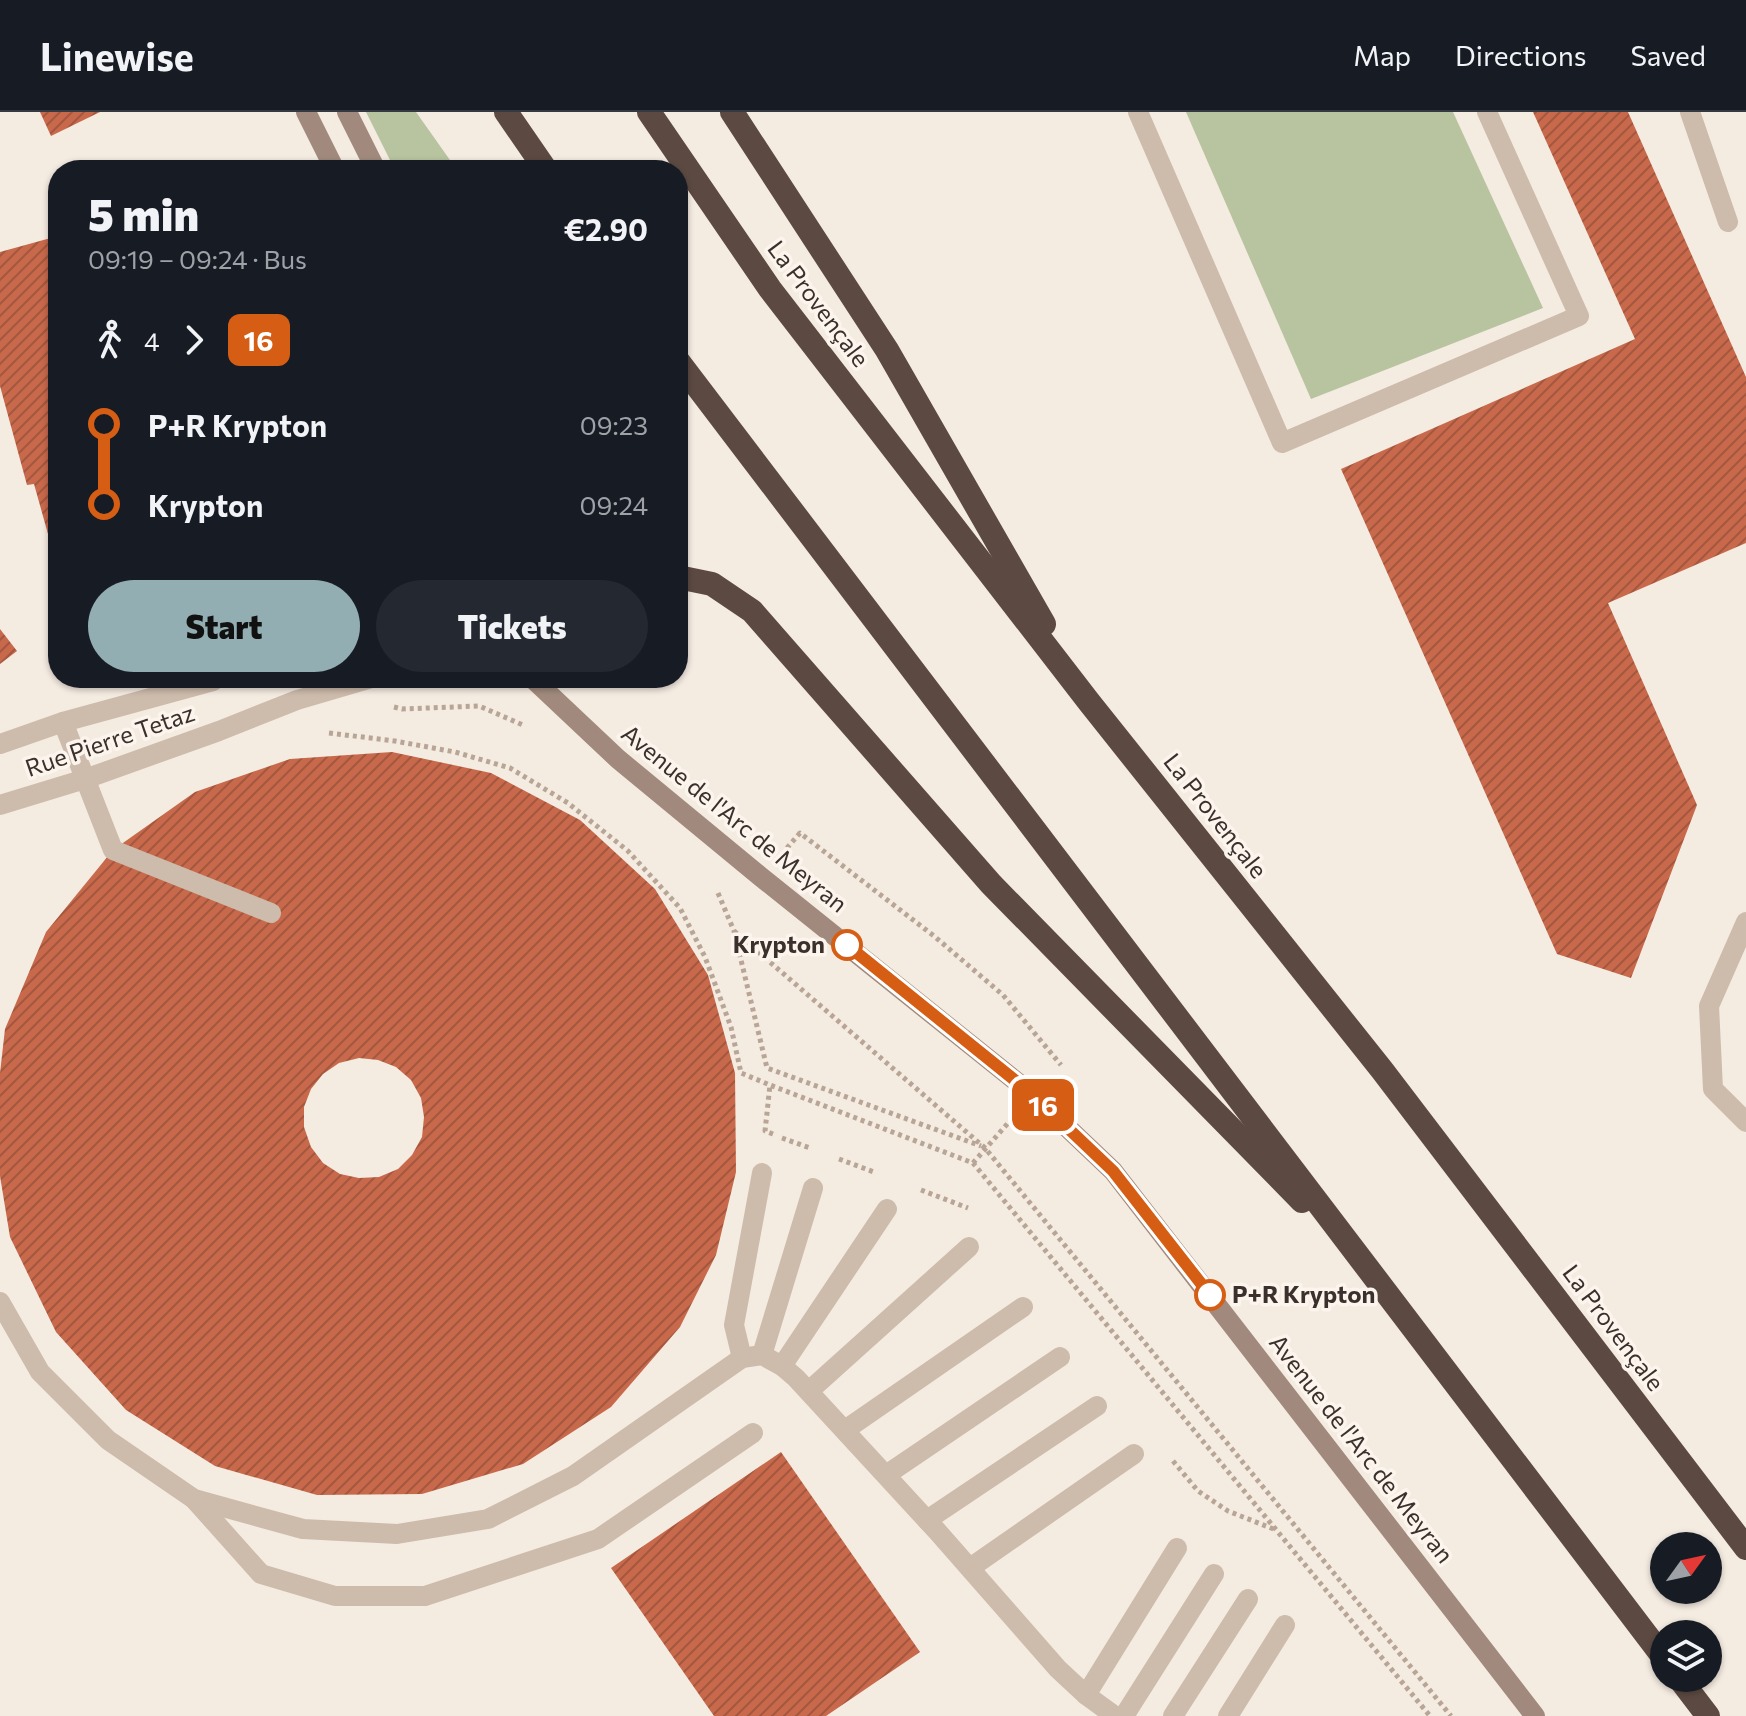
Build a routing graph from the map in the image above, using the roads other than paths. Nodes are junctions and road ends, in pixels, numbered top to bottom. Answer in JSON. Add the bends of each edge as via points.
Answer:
{"nodes":[{"id":1,"x":306,"y":112,"type":"edge"},
{"id":2,"x":347,"y":112,"type":"edge"},
{"id":3,"x":506,"y":112,"type":"edge"},
{"id":4,"x":649,"y":112,"type":"edge"},
{"id":5,"x":732,"y":112,"type":"edge"},
{"id":6,"x":1138,"y":112,"type":"edge"},
{"id":7,"x":1487,"y":112,"type":"edge"},
{"id":8,"x":1690,"y":112,"type":"edge"},
{"id":9,"x":330,"y":160,"type":"edge"},
{"id":10,"x":371,"y":160,"type":"edge"},
{"id":11,"x":539,"y":160,"type":"edge"},
{"id":12,"x":682,"y":160,"type":"edge"},
{"id":13,"x":688,"y":169,"type":"edge"},
{"id":14,"x":1728,"y":222,"type":"dead end"},
{"id":15,"x":688,"y":374,"type":"edge"},
{"id":16,"x":688,"y":579,"type":"edge"},
{"id":17,"x":189,"y":688,"type":"edge"},
{"id":18,"x":338,"y":688,"type":"edge"},
{"id":19,"x":543,"y":688,"type":"edge"},
{"id":20,"x":1089,"y":702,"type":"junction"},
{"id":21,"x":63,"y":722,"type":"junction"},
{"id":22,"x":0,"y":744,"type":"edge"},
{"id":23,"x":85,"y":779,"type":"junction"},
{"id":24,"x":0,"y":805,"type":"edge"},
{"id":25,"x":271,"y":913,"type":"dead end"},
{"id":26,"x":1746,"y":922,"type":"edge"},
{"id":27,"x":1746,"y":1122,"type":"edge"},
{"id":28,"x":762,"y":1173,"type":"dead end"},
{"id":29,"x":813,"y":1188,"type":"dead end"},
{"id":30,"x":887,"y":1209,"type":"dead end"},
{"id":31,"x":969,"y":1247,"type":"dead end"},
{"id":32,"x":1376,"y":1277,"type":"junction"},
{"id":33,"x":0,"y":1302,"type":"edge"},
{"id":34,"x":1023,"y":1307,"type":"dead end"},
{"id":35,"x":752,"y":1356,"type":"junction"},
{"id":36,"x":1060,"y":1357,"type":"dead end"},
{"id":37,"x":782,"y":1366,"type":"junction"},
{"id":38,"x":809,"y":1391,"type":"junction"},
{"id":39,"x":1097,"y":1406,"type":"dead end"},
{"id":40,"x":845,"y":1430,"type":"junction"},
{"id":41,"x":753,"y":1433,"type":"dead end"},
{"id":42,"x":1134,"y":1454,"type":"dead end"},
{"id":43,"x":886,"y":1475,"type":"junction"},
{"id":44,"x":194,"y":1499,"type":"junction"},
{"id":45,"x":927,"y":1520,"type":"junction"},
{"id":46,"x":1177,"y":1548,"type":"dead end"},
{"id":47,"x":1746,"y":1548,"type":"edge"},
{"id":48,"x":970,"y":1568,"type":"junction"},
{"id":49,"x":1214,"y":1574,"type":"dead end"},
{"id":50,"x":1248,"y":1599,"type":"dead end"},
{"id":51,"x":1285,"y":1625,"type":"dead end"},
{"id":52,"x":1650,"y":1639,"type":"edge"},
{"id":53,"x":1690,"y":1692,"type":"edge"},
{"id":54,"x":1086,"y":1695,"type":"junction"},
{"id":55,"x":1115,"y":1716,"type":"edge"},
{"id":56,"x":1124,"y":1716,"type":"edge"},
{"id":57,"x":1173,"y":1716,"type":"edge"},
{"id":58,"x":1228,"y":1716,"type":"edge"},
{"id":59,"x":1535,"y":1716,"type":"edge"},
{"id":60,"x":1708,"y":1716,"type":"edge"}],
"edges":[{"from":1,"to":9,"type":"main road"},
{"from":2,"to":10,"type":"main road"},
{"from":3,"to":11,"type":"highway"},
{"from":4,"to":12,"type":"highway","name":"La Provençale"},
{"from":5,"to":20,"type":"highway","via":[[887,350]]},
{"from":6,"to":7,"type":"street","via":[[1282,443],[1579,316]]},
{"from":8,"to":14,"type":"street"},
{"from":13,"to":20,"type":"highway","name":"La Provençale","via":[[770,289]]},
{"from":15,"to":32,"type":"highway"},
{"from":16,"to":32,"type":"highway","via":[[712,584],[752,611],[991,884]]},
{"from":17,"to":21,"type":"street","name":"Rue Pierre Tetaz"},
{"from":18,"to":23,"type":"street","name":"Rue Pierre Tetaz"},
{"from":19,"to":59,"type":"main road","name":"Avenue de l'Arc de Meyran","via":[[618,759],[1032,1094],[1113,1171]]},
{"from":20,"to":47,"type":"highway","name":"La Provençale","via":[[1382,1070]]},
{"from":21,"to":22,"type":"street","name":"Rue Pierre Tetaz"},
{"from":21,"to":23,"type":"street"},
{"from":23,"to":24,"type":"street","name":"Rue Pierre Tetaz"},
{"from":23,"to":25,"type":"street","via":[[113,850]]},
{"from":26,"to":27,"type":"street","via":[[1709,1006],[1713,1089]]},
{"from":28,"to":35,"type":"street","via":[[734,1325]]},
{"from":29,"to":35,"type":"street"},
{"from":30,"to":37,"type":"street"},
{"from":31,"to":38,"type":"street"},
{"from":32,"to":52,"type":"highway"},
{"from":33,"to":44,"type":"street","via":[[40,1372],[108,1440]]},
{"from":34,"to":40,"type":"street"},
{"from":35,"to":37,"type":"street"},
{"from":35,"to":44,"type":"street","via":[[573,1476],[488,1519],[397,1534],[303,1529]]},
{"from":36,"to":43,"type":"street"},
{"from":37,"to":38,"type":"street"},
{"from":38,"to":40,"type":"street"},
{"from":39,"to":45,"type":"street"},
{"from":40,"to":43,"type":"street"},
{"from":41,"to":44,"type":"street","via":[[598,1539],[425,1596],[335,1596],[261,1574]]},
{"from":42,"to":48,"type":"street"},
{"from":43,"to":45,"type":"street"},
{"from":45,"to":48,"type":"street"},
{"from":46,"to":54,"type":"street"},
{"from":48,"to":54,"type":"street"},
{"from":49,"to":56,"type":"street"},
{"from":50,"to":57,"type":"street"},
{"from":51,"to":58,"type":"street"},
{"from":53,"to":60,"type":"highway"},
{"from":54,"to":55,"type":"street"}]}
